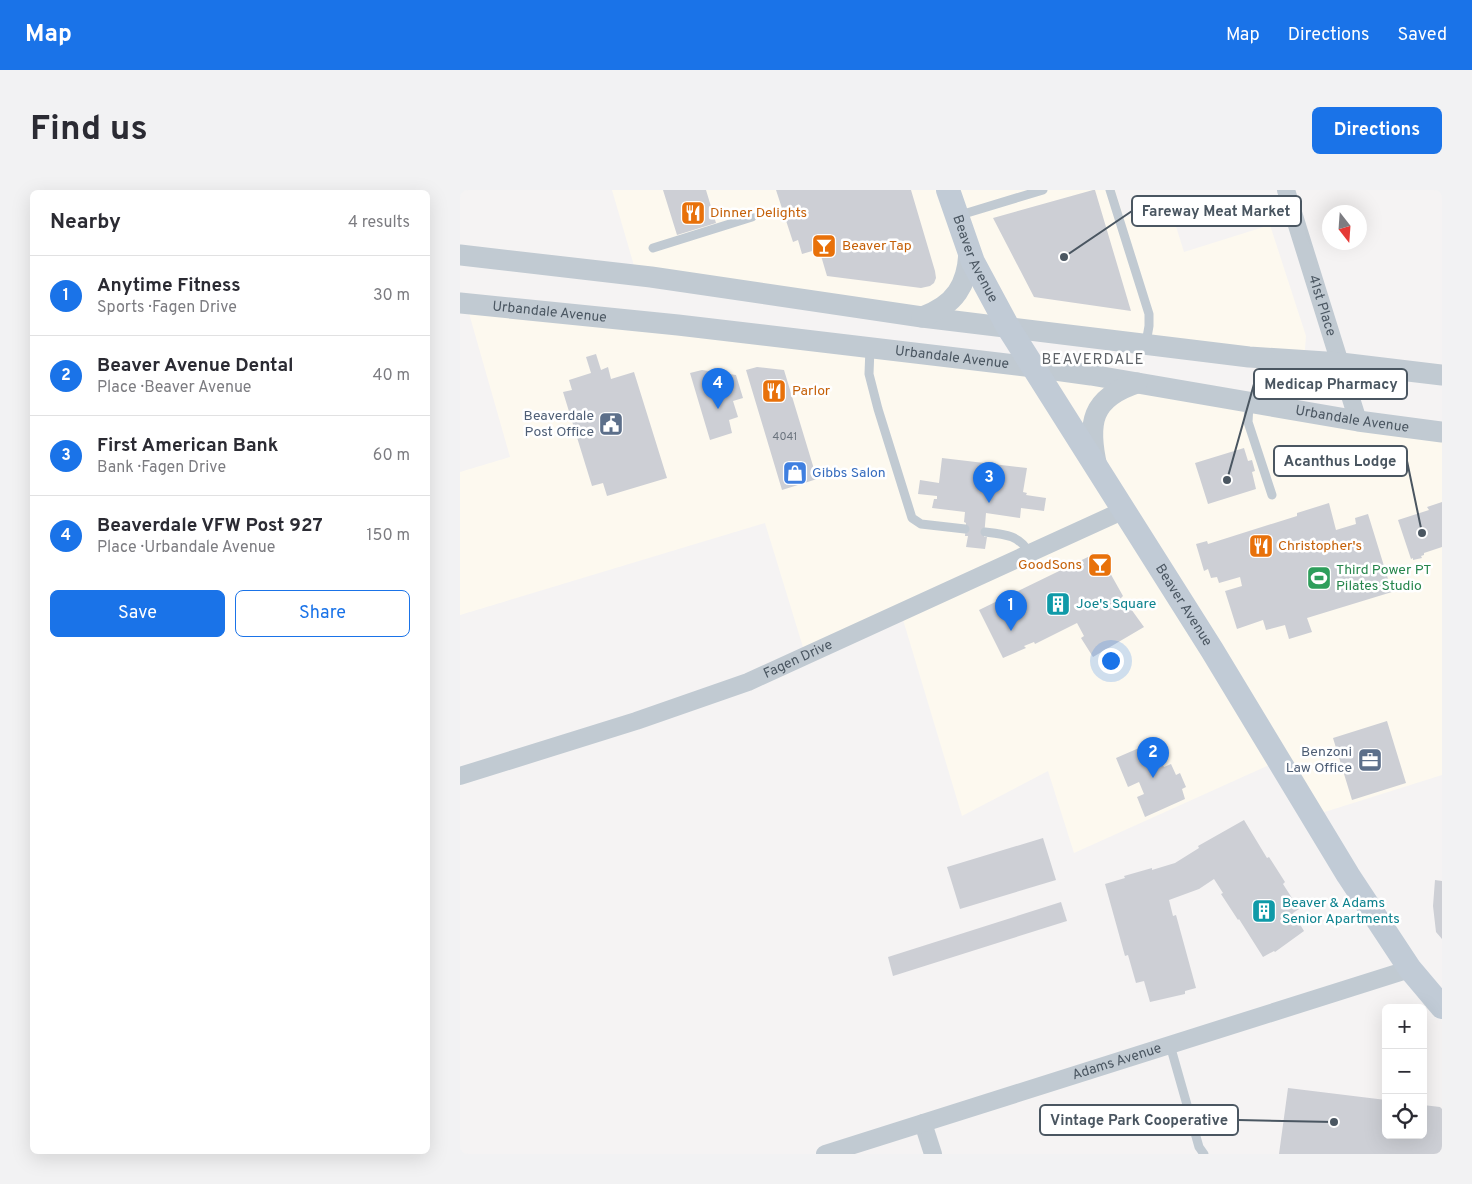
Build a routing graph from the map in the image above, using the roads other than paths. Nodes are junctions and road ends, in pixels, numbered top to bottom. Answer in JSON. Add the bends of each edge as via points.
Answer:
{"nodes":[{"id":1,"x":948,"y":190,"type":"edge"},
{"id":2,"x":1042,"y":190,"type":"edge"},
{"id":3,"x":1110,"y":190,"type":"edge"},
{"id":4,"x":1286,"y":190,"type":"edge"},
{"id":5,"x":957,"y":216,"type":"junction"},
{"id":6,"x":752,"y":218,"type":"dead end"},
{"id":7,"x":653,"y":248,"type":"dead end"},
{"id":8,"x":969,"y":250,"type":"junction"},
{"id":9,"x":460,"y":256,"type":"edge"},
{"id":10,"x":460,"y":303,"type":"edge"},
{"id":11,"x":922,"y":317,"type":"junction"},
{"id":12,"x":1008,"y":327,"type":"junction"},
{"id":13,"x":1146,"y":344,"type":"junction"},
{"id":14,"x":870,"y":348,"type":"junction"},
{"id":15,"x":1341,"y":363,"type":"junction"},
{"id":16,"x":1033,"y":367,"type":"junction"},
{"id":17,"x":1442,"y":375,"type":"edge"},
{"id":18,"x":1138,"y":384,"type":"junction"},
{"id":19,"x":1249,"y":404,"type":"junction"},
{"id":20,"x":1358,"y":422,"type":"junction"},
{"id":21,"x":1442,"y":432,"type":"edge"},
{"id":22,"x":1098,"y":472,"type":"junction"},
{"id":23,"x":1272,"y":494,"type":"dead end"},
{"id":24,"x":1122,"y":510,"type":"junction"},
{"id":25,"x":965,"y":529,"type":"dead end"},
{"id":26,"x":985,"y":532,"type":"dead end"},
{"id":27,"x":1030,"y":554,"type":"junction"},
{"id":28,"x":460,"y":776,"type":"edge"},
{"id":29,"x":1410,"y":968,"type":"junction"},
{"id":30,"x":1442,"y":1007,"type":"edge"},
{"id":31,"x":1170,"y":1045,"type":"junction"},
{"id":32,"x":923,"y":1123,"type":"junction"},
{"id":33,"x":825,"y":1154,"type":"edge"},
{"id":34,"x":933,"y":1154,"type":"edge"},
{"id":35,"x":1204,"y":1154,"type":"edge"}],
"edges":[{"from":1,"to":5,"type":"main road","name":"Beaver Avenue"},
{"from":2,"to":5,"type":"lane"},
{"from":3,"to":13,"type":"lane","via":[[1149,314]]},
{"from":4,"to":15,"type":"street","name":"41st Place"},
{"from":5,"to":8,"type":"main road","name":"Beaver Avenue"},
{"from":6,"to":7,"type":"lane"},
{"from":8,"to":11,"type":"street","via":[[967,273],[958,292],[945,306]]},
{"from":8,"to":12,"type":"main road","name":"Beaver Avenue"},
{"from":9,"to":11,"type":"street","via":[[651,277]]},
{"from":10,"to":14,"type":"street","name":"Urbandale Avenue"},
{"from":11,"to":12,"type":"street"},
{"from":12,"to":13,"type":"street"},
{"from":12,"to":16,"type":"main road","name":"Beaver Avenue"},
{"from":13,"to":15,"type":"street","via":[[1249,357]]},
{"from":14,"to":16,"type":"street","name":"Urbandale Avenue"},
{"from":14,"to":25,"type":"lane","via":[[870,374],[878,409],[912,518],[921,524]]},
{"from":15,"to":17,"type":"street"},
{"from":15,"to":20,"type":"street","name":"41st Place"},
{"from":16,"to":18,"type":"street","name":"Urbandale Avenue"},
{"from":16,"to":22,"type":"main road","name":"Beaver Avenue"},
{"from":18,"to":19,"type":"street","name":"Urbandale Avenue"},
{"from":18,"to":22,"type":"street","via":[[1115,392],[1101,404],[1096,414],[1092,439]]},
{"from":19,"to":20,"type":"street","name":"Urbandale Avenue"},
{"from":19,"to":23,"type":"lane","via":[[1248,422]]},
{"from":20,"to":21,"type":"street","name":"Urbandale Avenue"},
{"from":22,"to":24,"type":"main road","name":"Beaver Avenue"},
{"from":24,"to":27,"type":"street","name":"Fagen Drive"},
{"from":24,"to":29,"type":"main road","name":"Beaver Avenue","via":[[1212,650],[1348,875]]},
{"from":26,"to":27,"type":"lane","via":[[1017,538]]},
{"from":27,"to":28,"type":"street","name":"Fagen Drive","via":[[748,682]]},
{"from":29,"to":30,"type":"main road","name":"Beaver Avenue"},
{"from":29,"to":31,"type":"street","name":"Adams Avenue"},
{"from":31,"to":32,"type":"street","name":"Adams Avenue"},
{"from":31,"to":35,"type":"lane","via":[[1199,1147]]},
{"from":32,"to":33,"type":"street","name":"Adams Avenue"},
{"from":32,"to":34,"type":"street"}]}
